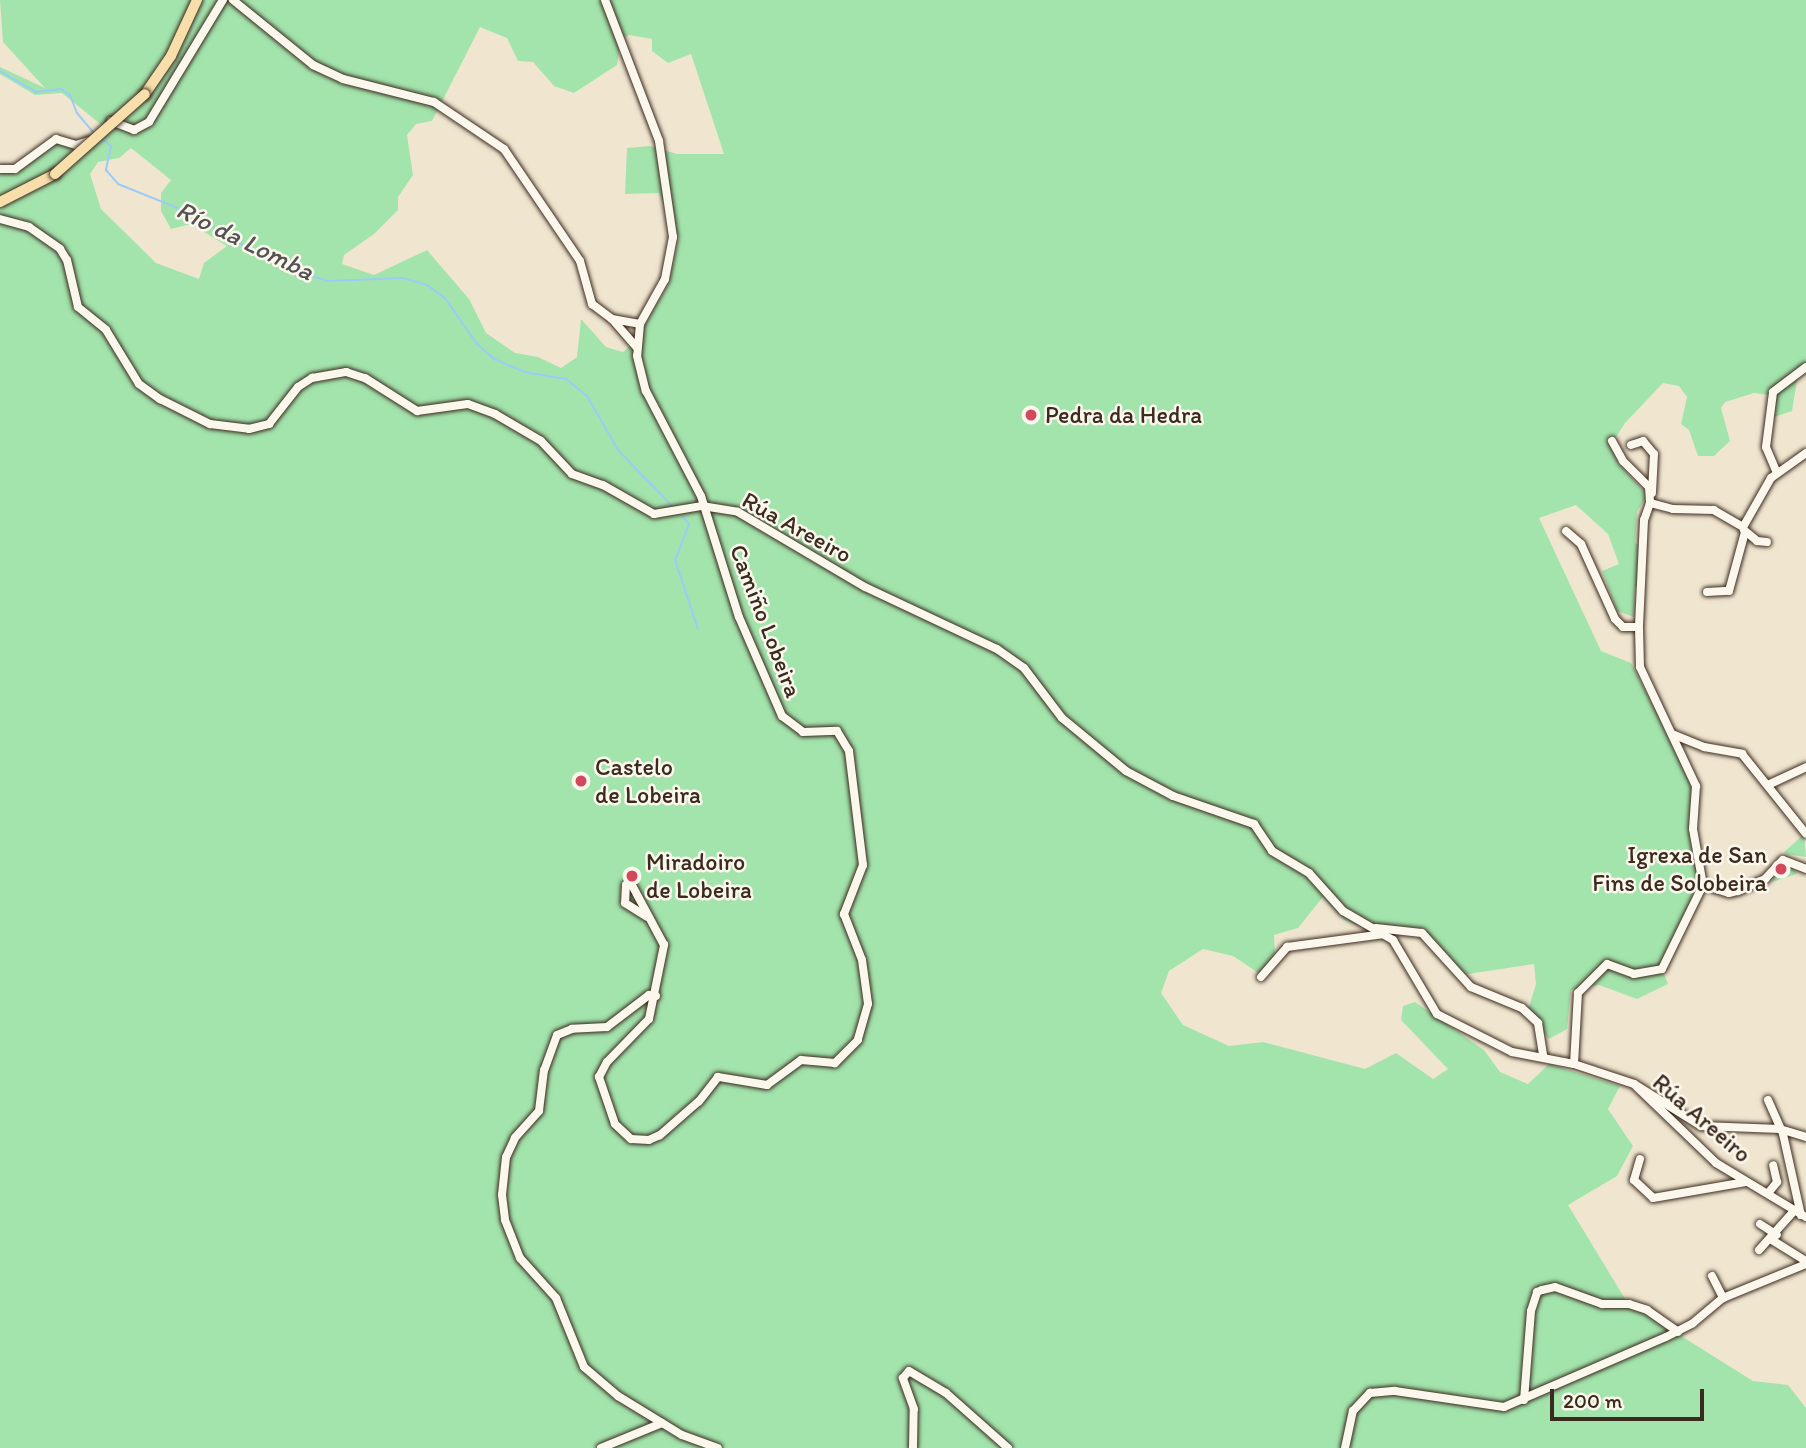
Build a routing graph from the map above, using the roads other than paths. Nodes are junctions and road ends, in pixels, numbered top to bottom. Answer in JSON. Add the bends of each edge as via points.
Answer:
{"nodes":[{"id":1,"x":197,"y":0,"type":"edge"},
{"id":2,"x":223,"y":0,"type":"edge"},
{"id":3,"x":233,"y":0,"type":"edge"},
{"id":4,"x":604,"y":0,"type":"edge"},
{"id":5,"x":0,"y":169,"type":"edge"},
{"id":6,"x":0,"y":202,"type":"edge"},
{"id":7,"x":5,"y":220,"type":"edge"},
{"id":8,"x":612,"y":319,"type":"junction"},
{"id":9,"x":639,"y":324,"type":"junction"},
{"id":10,"x":636,"y":347,"type":"junction"},
{"id":11,"x":1806,"y":367,"type":"edge"},
{"id":12,"x":1612,"y":441,"type":"dead end"},
{"id":13,"x":1631,"y":445,"type":"dead end"},
{"id":14,"x":1806,"y":453,"type":"edge"},
{"id":15,"x":1777,"y":473,"type":"junction"},
{"id":16,"x":1651,"y":498,"type":"junction"},
{"id":17,"x":702,"y":506,"type":"junction"},
{"id":18,"x":1744,"y":529,"type":"junction"},
{"id":19,"x":1566,"y":531,"type":"dead end"},
{"id":20,"x":1767,"y":542,"type":"dead end"},
{"id":21,"x":1707,"y":592,"type":"dead end"},
{"id":22,"x":1639,"y":627,"type":"junction"},
{"id":23,"x":1672,"y":734,"type":"junction"},
{"id":24,"x":1806,"y":767,"type":"edge"},
{"id":25,"x":1770,"y":784,"type":"junction"},
{"id":26,"x":1806,"y":834,"type":"edge"},
{"id":27,"x":1806,"y":869,"type":"edge"},
{"id":28,"x":1703,"y":885,"type":"junction"},
{"id":29,"x":647,"y":917,"type":"dead end"},
{"id":30,"x":1375,"y":929,"type":"junction"},
{"id":31,"x":1385,"y":934,"type":"junction"},
{"id":32,"x":1261,"y":977,"type":"dead end"},
{"id":33,"x":656,"y":996,"type":"junction"},
{"id":34,"x":1543,"y":1056,"type":"junction"},
{"id":35,"x":1574,"y":1064,"type":"junction"},
{"id":36,"x":1634,"y":1084,"type":"junction"},
{"id":37,"x":1768,"y":1100,"type":"dead end"},
{"id":38,"x":1780,"y":1129,"type":"junction"},
{"id":39,"x":1806,"y":1137,"type":"edge"},
{"id":40,"x":1640,"y":1159,"type":"dead end"},
{"id":41,"x":1773,"y":1165,"type":"dead end"},
{"id":42,"x":1745,"y":1182,"type":"junction"},
{"id":43,"x":1769,"y":1192,"type":"junction"},
{"id":44,"x":1801,"y":1214,"type":"edge"},
{"id":45,"x":1760,"y":1224,"type":"dead end"},
{"id":46,"x":1774,"y":1237,"type":"junction"},
{"id":47,"x":1759,"y":1250,"type":"dead end"},
{"id":48,"x":1806,"y":1262,"type":"edge"},
{"id":49,"x":1712,"y":1276,"type":"dead end"},
{"id":50,"x":1723,"y":1298,"type":"junction"},
{"id":51,"x":1678,"y":1332,"type":"junction"},
{"id":52,"x":1524,"y":1400,"type":"junction"},
{"id":53,"x":662,"y":1423,"type":"junction"},
{"id":54,"x":601,"y":1448,"type":"edge"},
{"id":55,"x":718,"y":1448,"type":"edge"},
{"id":56,"x":913,"y":1448,"type":"edge"},
{"id":57,"x":1008,"y":1448,"type":"edge"},
{"id":58,"x":1345,"y":1448,"type":"edge"}],
"edges":[{"from":1,"to":6,"type":"highway","bridge":true,"via":[[171,56],[145,94],[55,174]]},
{"from":2,"to":5,"type":"street","via":[[149,122],[134,130],[111,120],[76,145],[56,139],[15,169]]},
{"from":3,"to":8,"type":"street","via":[[313,65],[343,79],[434,102],[503,149],[580,261],[592,304]]},
{"from":4,"to":9,"type":"street","via":[[659,141],[673,237],[665,279]]},
{"from":7,"to":17,"type":"street","name":"Rúa Areeiro","via":[[29,227],[60,249],[67,260],[74,300],[106,330],[139,384],[210,424],[248,429],[269,424],[298,387],[312,378],[346,372],[365,378],[417,411],[468,404],[495,414],[541,441],[572,474],[603,485],[654,514]]},
{"from":8,"to":9,"type":"street"},
{"from":8,"to":10,"type":"street"},
{"from":9,"to":10,"type":"street"},
{"from":10,"to":17,"type":"street","via":[[646,391]]},
{"from":11,"to":15,"type":"street","via":[[1773,391],[1766,447]]},
{"from":12,"to":16,"type":"street"},
{"from":13,"to":16,"type":"street","via":[[1643,441],[1654,454]]},
{"from":14,"to":15,"type":"street"},
{"from":15,"to":18,"type":"street"},
{"from":16,"to":18,"type":"street","via":[[1673,509],[1713,510]]},
{"from":16,"to":22,"type":"street","via":[[1644,520]]},
{"from":17,"to":30,"type":"street","name":"Rúa Areeiro","via":[[738,512],[865,587],[997,649],[1024,668],[1062,718],[1126,771],[1173,796],[1254,824],[1272,851],[1308,873],[1353,919]]},
{"from":17,"to":33,"type":"street","name":"Camiño Lobeira","via":[[739,617],[782,716],[803,732],[831,729],[846,741],[863,865],[844,914],[862,960],[869,1004],[858,1040],[840,1060],[827,1064],[801,1060],[766,1084],[718,1077],[699,1101],[660,1135],[639,1141],[623,1135],[615,1124],[599,1077],[607,1062],[644,1026]]},
{"from":18,"to":20,"type":"street"},
{"from":18,"to":21,"type":"street","via":[[1729,591]]},
{"from":19,"to":22,"type":"street","via":[[1581,544],[1615,619],[1623,626]]},
{"from":22,"to":23,"type":"street","via":[[1640,667]]},
{"from":23,"to":25,"type":"street","via":[[1704,747],[1742,754]]},
{"from":23,"to":28,"type":"street","via":[[1696,786],[1693,829]]},
{"from":24,"to":25,"type":"street"},
{"from":25,"to":26,"type":"street"},
{"from":27,"to":28,"type":"street","via":[[1783,860],[1765,879],[1738,891]]},
{"from":28,"to":35,"type":"street","via":[[1662,969],[1634,974],[1607,964],[1578,993]]},
{"from":29,"to":33,"type":"street","name":"Camiño Lobeira","via":[[664,945]]},
{"from":30,"to":31,"type":"street","name":"Rúa Areeiro"},
{"from":30,"to":34,"type":"street","name":"Rúa Areeiro","via":[[1422,933],[1471,987],[1522,1008],[1538,1023]]},
{"from":31,"to":32,"type":"street","via":[[1287,947]]},
{"from":31,"to":34,"type":"street","name":"Rúa Areeiro","via":[[1402,949],[1414,982],[1437,1014],[1512,1052]]},
{"from":33,"to":53,"type":"street","via":[[649,995],[607,1027],[572,1029],[557,1035],[544,1070],[539,1111],[515,1138],[506,1157],[502,1195],[516,1250],[556,1298],[584,1367],[618,1396]]},
{"from":34,"to":35,"type":"street","name":"Rúa Areeiro"},
{"from":35,"to":36,"type":"street","name":"Rúa Areeiro"},
{"from":36,"to":38,"type":"street","name":"Rúa Areeiro","via":[[1701,1126]]},
{"from":36,"to":42,"type":"street","name":"Rúa Areeiro","via":[[1716,1163]]},
{"from":37,"to":38,"type":"street","name":"Rúa Areeiro"},
{"from":38,"to":39,"type":"street","name":"Rúa Areeiro"},
{"from":38,"to":44,"type":"street","name":"Rúa Areeiro"},
{"from":40,"to":42,"type":"street","name":"Rúa Areeiro","via":[[1634,1180],[1653,1198]]},
{"from":41,"to":43,"type":"street","name":"Rúa Areeiro","via":[[1777,1182]]},
{"from":42,"to":43,"type":"street","name":"Rúa Areeiro"},
{"from":43,"to":44,"type":"street","name":"Rúa Areeiro"},
{"from":44,"to":46,"type":"street"},
{"from":45,"to":46,"type":"street"},
{"from":46,"to":47,"type":"street"},
{"from":46,"to":48,"type":"street"},
{"from":48,"to":50,"type":"street"},
{"from":49,"to":50,"type":"street"},
{"from":50,"to":51,"type":"street"},
{"from":51,"to":52,"type":"street"},
{"from":51,"to":52,"type":"street","via":[[1647,1310],[1629,1304],[1602,1304],[1555,1287],[1537,1292],[1531,1311]]},
{"from":52,"to":58,"type":"street","via":[[1493,1409],[1395,1391],[1370,1393],[1353,1411]]},
{"from":53,"to":54,"type":"street"},
{"from":53,"to":55,"type":"street"},
{"from":56,"to":57,"type":"street","via":[[915,1416],[903,1378],[909,1371],[946,1393]]}]}
